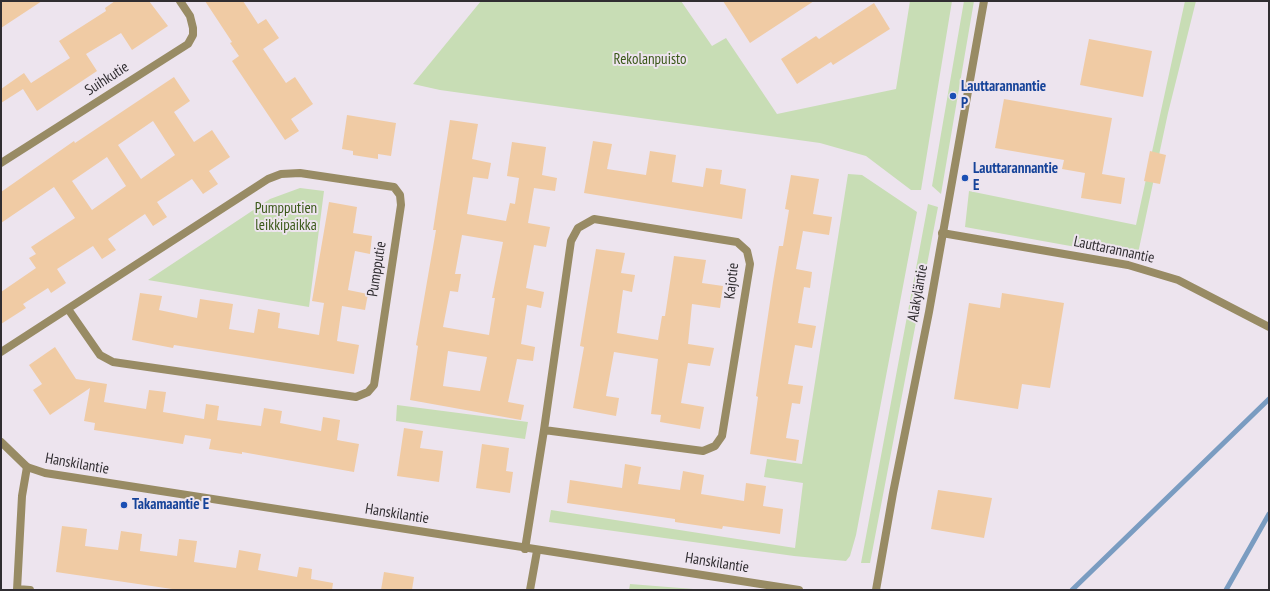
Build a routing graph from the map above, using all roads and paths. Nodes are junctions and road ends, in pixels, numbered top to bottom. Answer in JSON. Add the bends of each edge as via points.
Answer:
{"nodes":[{"id":1,"x":180,"y":1,"type":"edge"},
{"id":2,"x":984,"y":1,"type":"edge"},
{"id":3,"x":1,"y":163,"type":"edge"},
{"id":4,"x":942,"y":233,"type":"junction"},
{"id":5,"x":68,"y":309,"type":"junction"},
{"id":6,"x":1269,"y":327,"type":"edge"},
{"id":7,"x":1,"y":352,"type":"edge"},
{"id":8,"x":544,"y":430,"type":"junction"},
{"id":9,"x":1,"y":442,"type":"edge"},
{"id":10,"x":27,"y":467,"type":"junction"},
{"id":11,"x":525,"y":549,"type":"junction"},
{"id":12,"x":536,"y":551,"type":"junction"},
{"id":13,"x":17,"y":590,"type":"edge"},
{"id":14,"x":30,"y":590,"type":"edge"},
{"id":15,"x":530,"y":590,"type":"edge"},
{"id":16,"x":799,"y":590,"type":"edge"},
{"id":17,"x":876,"y":590,"type":"edge"}],
"edges":[{"from":1,"to":3,"type":"street","name":"Suihkutie","via":[[190,16],[193,28],[193,35],[188,44]]},
{"from":2,"to":4,"type":"street","name":"Alakyläntie"},
{"from":4,"to":6,"type":"street","name":"Lauttarannantie","via":[[1128,265],[1178,280]]},
{"from":4,"to":17,"type":"street","name":"Alakyläntie"},
{"from":5,"to":5,"type":"street","name":"Pumpputie","via":[[268,178],[300,173],[394,187],[400,195],[401,205],[374,385],[368,392],[356,396],[113,362],[100,355]]},
{"from":5,"to":7,"type":"street","name":"Pumpputie"},
{"from":8,"to":8,"type":"street","name":"Kajotie","via":[[571,241],[578,228],[594,219],[737,242],[747,251],[750,264],[724,428],[715,446],[703,451]]},
{"from":8,"to":11,"type":"street","name":"Kajotie"},
{"from":9,"to":10,"type":"street","name":"Hanskilantie"},
{"from":10,"to":11,"type":"street","name":"Hanskilantie","via":[[57,476]]},
{"from":10,"to":13,"type":"street","via":[[22,496]]},
{"from":11,"to":12,"type":"street","name":"Hanskilantie"},
{"from":12,"to":15,"type":"street"},
{"from":12,"to":16,"type":"street","name":"Hanskilantie"},
{"from":13,"to":14,"type":"street"}]}
